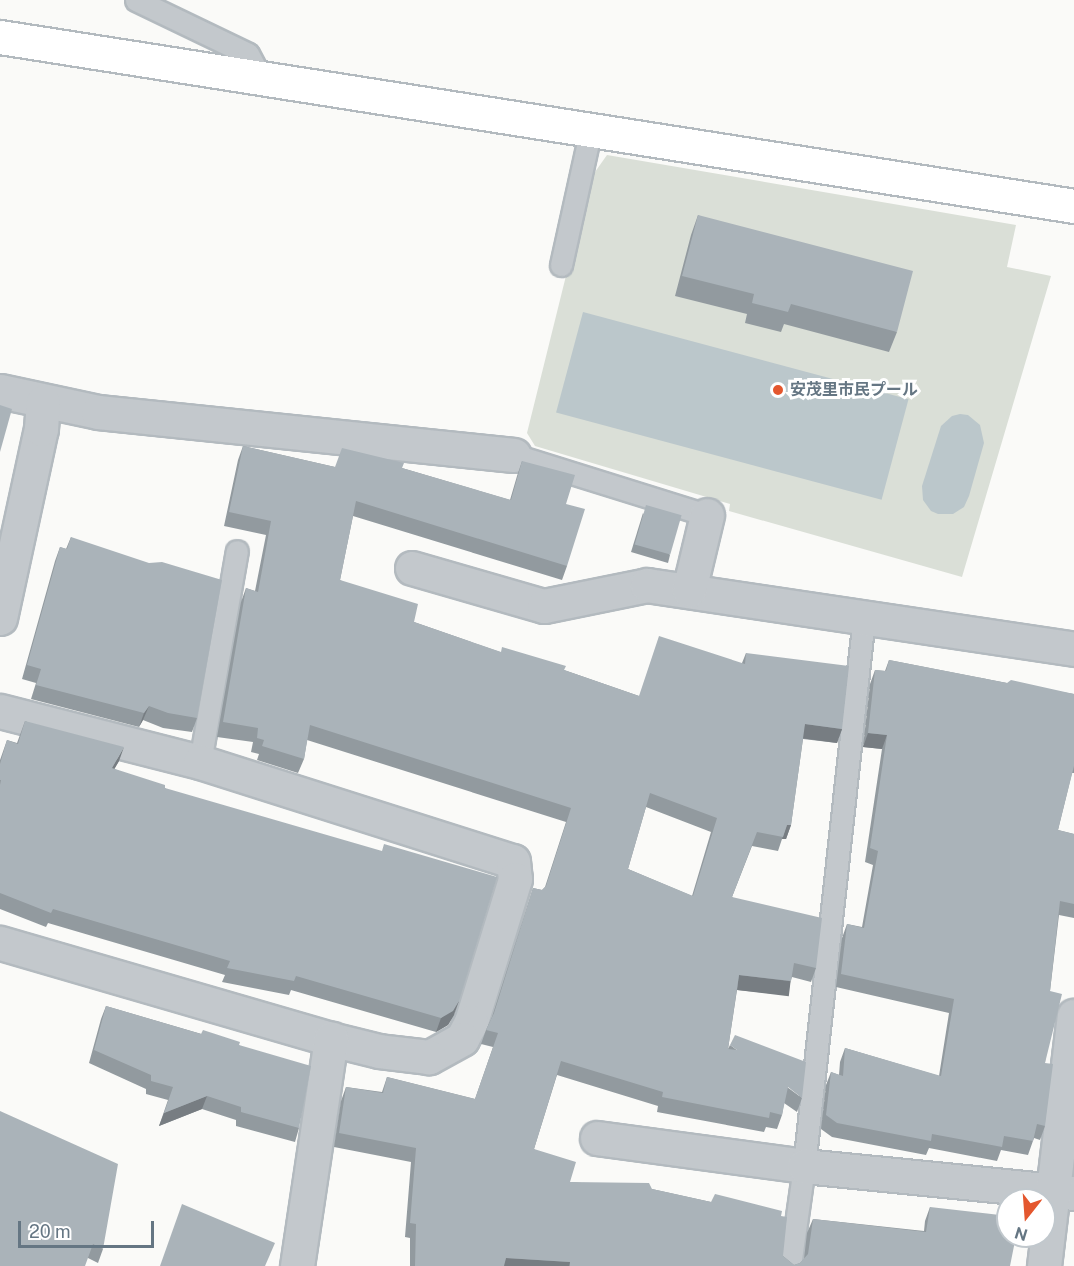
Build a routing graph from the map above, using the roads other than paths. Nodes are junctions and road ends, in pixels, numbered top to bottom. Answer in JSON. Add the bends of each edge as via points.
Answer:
{"nodes":[{"id":1,"x":136,"y":0,"type":"edge"},
{"id":2,"x":0,"y":37,"type":"edge"},
{"id":3,"x":261,"y":78,"type":"junction"},
{"id":4,"x":591,"y":128,"type":"junction"},
{"id":5,"x":1074,"y":206,"type":"edge"},
{"id":6,"x":561,"y":265,"type":"dead end"},
{"id":7,"x":0,"y":391,"type":"edge"},
{"id":8,"x":43,"y":402,"type":"junction"},
{"id":9,"x":514,"y":455,"type":"joint"},
{"id":10,"x":707,"y":515,"type":"joint"},
{"id":11,"x":237,"y":551,"type":"dead end"},
{"id":12,"x":412,"y":568,"type":"dead end"},
{"id":13,"x":689,"y":590,"type":"junction"},
{"id":14,"x":864,"y":617,"type":"junction"},
{"id":15,"x":0,"y":618,"type":"edge"},
{"id":16,"x":1074,"y":649,"type":"edge"},
{"id":17,"x":0,"y":711,"type":"edge"},
{"id":18,"x":200,"y":762,"type":"junction"},
{"id":19,"x":0,"y":943,"type":"edge"},
{"id":20,"x":1074,"y":1016,"type":"edge"},
{"id":21,"x":331,"y":1040,"type":"junction"},
{"id":22,"x":597,"y":1138,"type":"dead end"},
{"id":23,"x":804,"y":1166,"type":"junction"},
{"id":24,"x":1063,"y":1191,"type":"edge"},
{"id":25,"x":297,"y":1266,"type":"edge"},
{"id":26,"x":790,"y":1266,"type":"edge"},
{"id":27,"x":1044,"y":1266,"type":"edge"}],
"edges":[{"from":1,"to":3,"type":"lane","via":[[248,54]]},
{"from":2,"to":3,"type":"street"},
{"from":3,"to":4,"type":"street"},
{"from":4,"to":5,"type":"street"},
{"from":4,"to":6,"type":"lane"},
{"from":7,"to":8,"type":"street"},
{"from":8,"to":9,"type":"street","via":[[98,412]]},
{"from":8,"to":15,"type":"street","via":[[41,429]]},
{"from":9,"to":10,"type":"lane"},
{"from":10,"to":13,"type":"street"},
{"from":11,"to":18,"type":"lane"},
{"from":12,"to":13,"type":"street","via":[[544,606],[647,585]]},
{"from":13,"to":14,"type":"street"},
{"from":14,"to":16,"type":"street"},
{"from":14,"to":23,"type":"lane"},
{"from":17,"to":18,"type":"street"},
{"from":18,"to":21,"type":"street","via":[[513,861],[515,879],[471,1022],[462,1039],[429,1057]]},
{"from":19,"to":21,"type":"street"},
{"from":20,"to":24,"type":"street"},
{"from":21,"to":25,"type":"street"},
{"from":22,"to":23,"type":"street"},
{"from":23,"to":24,"type":"street"},
{"from":23,"to":26,"type":"lane"},
{"from":24,"to":27,"type":"street"}]}
